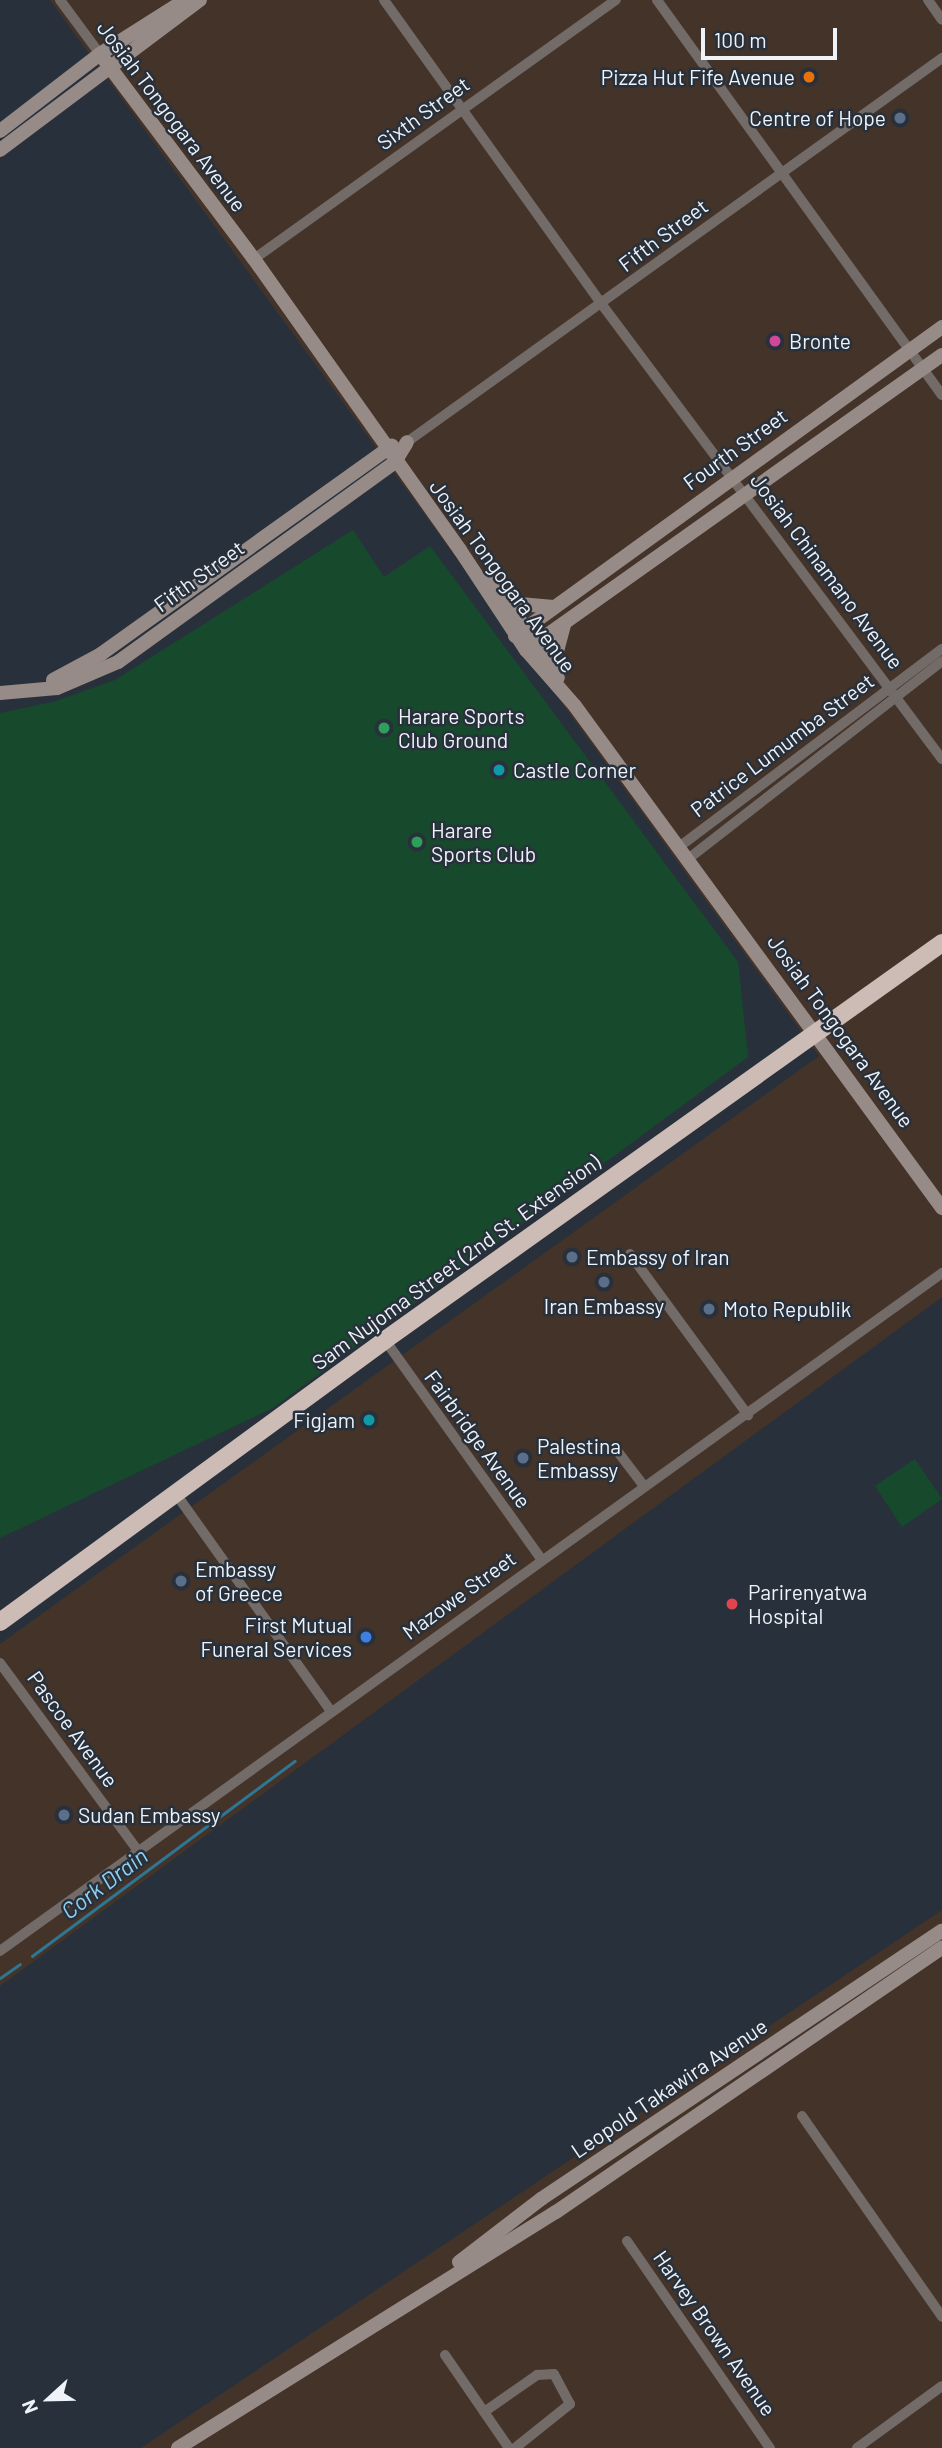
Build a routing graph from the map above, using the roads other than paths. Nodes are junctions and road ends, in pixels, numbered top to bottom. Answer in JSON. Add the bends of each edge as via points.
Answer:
{"nodes":[{"id":1,"x":60,"y":0,"type":"edge"},
{"id":2,"x":185,"y":0,"type":"edge"},
{"id":3,"x":200,"y":0,"type":"edge"},
{"id":4,"x":384,"y":0,"type":"edge"},
{"id":5,"x":616,"y":0,"type":"edge"},
{"id":6,"x":657,"y":0,"type":"edge"},
{"id":7,"x":928,"y":0,"type":"edge"},
{"id":8,"x":942,"y":20,"type":"edge"},
{"id":9,"x":100,"y":54,"type":"junction"},
{"id":10,"x":942,"y":58,"type":"edge"},
{"id":11,"x":110,"y":68,"type":"junction"},
{"id":12,"x":462,"y":109,"type":"junction"},
{"id":13,"x":0,"y":131,"type":"edge"},
{"id":14,"x":0,"y":150,"type":"edge"},
{"id":15,"x":784,"y":174,"type":"junction"},
{"id":16,"x":254,"y":259,"type":"junction"},
{"id":17,"x":603,"y":306,"type":"junction"},
{"id":18,"x":942,"y":327,"type":"edge"},
{"id":19,"x":910,"y":350,"type":"junction"},
{"id":20,"x":942,"y":355,"type":"edge"},
{"id":21,"x":923,"y":369,"type":"junction"},
{"id":22,"x":942,"y":395,"type":"edge"},
{"id":23,"x":407,"y":442,"type":"junction"},
{"id":24,"x":384,"y":447,"type":"junction"},
{"id":25,"x":395,"y":462,"type":"junction"},
{"id":26,"x":732,"y":477,"type":"junction"},
{"id":27,"x":746,"y":496,"type":"junction"},
{"id":28,"x":460,"y":550,"type":"junction"},
{"id":29,"x":508,"y":603,"type":"junction"},
{"id":30,"x":554,"y":607,"type":"junction"},
{"id":31,"x":564,"y":625,"type":"junction"},
{"id":32,"x":521,"y":632,"type":"junction"},
{"id":33,"x":531,"y":647,"type":"junction"},
{"id":34,"x":942,"y":649,"type":"edge"},
{"id":35,"x":942,"y":661,"type":"edge"},
{"id":36,"x":552,"y":670,"type":"junction"},
{"id":37,"x":890,"y":686,"type":"junction"},
{"id":38,"x":32,"y":690,"type":"junction"},
{"id":39,"x":0,"y":693,"type":"edge"},
{"id":40,"x":896,"y":696,"type":"junction"},
{"id":41,"x":575,"y":706,"type":"junction"},
{"id":42,"x":942,"y":759,"type":"edge"},
{"id":43,"x":684,"y":853,"type":"junction"},
{"id":44,"x":942,"y":943,"type":"edge"},
{"id":45,"x":817,"y":1033,"type":"junction"},
{"id":46,"x":942,"y":1208,"type":"edge"},
{"id":47,"x":630,"y":1254,"type":"dead end"},
{"id":48,"x":942,"y":1273,"type":"edge"},
{"id":49,"x":385,"y":1340,"type":"junction"},
{"id":50,"x":748,"y":1415,"type":"junction"},
{"id":51,"x":615,"y":1448,"type":"dead end"},
{"id":52,"x":644,"y":1486,"type":"junction"},
{"id":53,"x":176,"y":1494,"type":"junction"},
{"id":54,"x":541,"y":1559,"type":"junction"},
{"id":55,"x":0,"y":1622,"type":"edge"},
{"id":56,"x":0,"y":1663,"type":"edge"},
{"id":57,"x":331,"y":1711,"type":"junction"},
{"id":58,"x":139,"y":1852,"type":"junction"},
{"id":59,"x":942,"y":1931,"type":"edge"},
{"id":60,"x":942,"y":1948,"type":"edge"},
{"id":61,"x":0,"y":1951,"type":"edge"},
{"id":62,"x":802,"y":2116,"type":"dead end"},
{"id":63,"x":626,"y":2241,"type":"dead end"},
{"id":64,"x":425,"y":2290,"type":"junction"},
{"id":65,"x":942,"y":2317,"type":"edge"},
{"id":66,"x":445,"y":2355,"type":"dead end"},
{"id":67,"x":942,"y":2386,"type":"edge"},
{"id":68,"x":484,"y":2412,"type":"junction"},
{"id":69,"x":178,"y":2448,"type":"edge"},
{"id":70,"x":509,"y":2448,"type":"edge"},
{"id":71,"x":515,"y":2448,"type":"edge"},
{"id":72,"x":770,"y":2448,"type":"edge"},
{"id":73,"x":857,"y":2448,"type":"edge"}],
"edges":[{"from":1,"to":9,"type":"street","name":"Josiah Tongogara Avenue"},
{"from":2,"to":9,"type":"main road"},
{"from":3,"to":11,"type":"main road"},
{"from":4,"to":12,"type":"street","name":"Josiah Chinamano Avenue"},
{"from":5,"to":12,"type":"street","name":"Sixth Street"},
{"from":6,"to":15,"type":"street"},
{"from":7,"to":8,"type":"street"},
{"from":9,"to":11,"type":"main road","name":"Josiah Tongogara Avenue"},
{"from":9,"to":13,"type":"main road"},
{"from":10,"to":15,"type":"street","name":"Fifth Street"},
{"from":11,"to":14,"type":"main road"},
{"from":11,"to":16,"type":"main road","name":"Josiah Tongogara Avenue"},
{"from":12,"to":16,"type":"street","name":"Sixth Street"},
{"from":12,"to":17,"type":"street","name":"Josiah Chinamano Avenue"},
{"from":15,"to":17,"type":"street","name":"Fifth Street"},
{"from":15,"to":19,"type":"street"},
{"from":16,"to":24,"type":"main road","name":"Josiah Tongogara Avenue"},
{"from":17,"to":23,"type":"street","name":"Fifth Street"},
{"from":17,"to":26,"type":"street","name":"Josiah Chinamano Avenue"},
{"from":18,"to":19,"type":"main road","name":"Fourth Street"},
{"from":19,"to":21,"type":"street"},
{"from":19,"to":26,"type":"main road","name":"Fourth Street"},
{"from":20,"to":21,"type":"main road"},
{"from":21,"to":22,"type":"street"},
{"from":21,"to":27,"type":"main road"},
{"from":23,"to":24,"type":"main road","name":"Fifth Street"},
{"from":23,"to":25,"type":"main road","name":"Fifth Street"},
{"from":24,"to":25,"type":"main road","name":"Josiah Tongogara Avenue"},
{"from":24,"to":38,"type":"main road","name":"Fifth Street","via":[[101,654]]},
{"from":25,"to":28,"type":"main road","name":"Josiah Tongogara Avenue"},
{"from":25,"to":38,"type":"main road","name":"Fifth Street","via":[[118,662],[57,688]]},
{"from":26,"to":27,"type":"street","name":"Josiah Chinamano Avenue"},
{"from":26,"to":30,"type":"main road","name":"Fourth Street"},
{"from":27,"to":31,"type":"main road"},
{"from":27,"to":37,"type":"street","name":"Josiah Chinamano Avenue"},
{"from":28,"to":29,"type":"main road"},
{"from":28,"to":32,"type":"main road","name":"Josiah Tongogara Avenue"},
{"from":29,"to":30,"type":"main road"},
{"from":29,"to":32,"type":"main road"},
{"from":30,"to":32,"type":"main road","name":"Fourth Street"},
{"from":31,"to":33,"type":"main road"},
{"from":31,"to":36,"type":"main road"},
{"from":32,"to":33,"type":"main road"},
{"from":33,"to":36,"type":"main road"},
{"from":33,"to":41,"type":"main road","name":"Josiah Tongogara Avenue"},
{"from":34,"to":37,"type":"street","name":"Patrice Lumumba Street"},
{"from":35,"to":40,"type":"street","name":"Patrice Lumumba Street"},
{"from":36,"to":41,"type":"main road"},
{"from":37,"to":40,"type":"street","name":"Josiah Chinamano Avenue"},
{"from":37,"to":43,"type":"street","name":"Patrice Lumumba Street"},
{"from":38,"to":39,"type":"main road","name":"Fifth Street"},
{"from":40,"to":42,"type":"street","name":"Josiah Chinamano Avenue"},
{"from":40,"to":43,"type":"street","name":"Patrice Lumumba Street"},
{"from":41,"to":43,"type":"main road","name":"Josiah Tongogara Avenue"},
{"from":43,"to":45,"type":"main road","name":"Josiah Tongogara Avenue"},
{"from":44,"to":45,"type":"highway","name":"Sam Nujoma Street (2nd St. Extension)"},
{"from":45,"to":46,"type":"main road","name":"Josiah Tongogara Avenue"},
{"from":45,"to":49,"type":"highway","name":"Sam Nujoma Street (2nd St. Extension)"},
{"from":47,"to":50,"type":"street"},
{"from":48,"to":50,"type":"street","name":"Mazowe Street"},
{"from":49,"to":53,"type":"highway","name":"Sam Nujoma Street (2nd St. Extension)"},
{"from":49,"to":54,"type":"street","name":"Fairbridge Avenue"},
{"from":50,"to":52,"type":"street","name":"Mazowe Street"},
{"from":51,"to":52,"type":"street"},
{"from":52,"to":54,"type":"street","name":"Mazowe Street"},
{"from":53,"to":55,"type":"highway","name":"Sam Nujoma Street (2nd St. Extension)"},
{"from":53,"to":57,"type":"street"},
{"from":54,"to":57,"type":"street","name":"Mazowe Street"},
{"from":56,"to":58,"type":"street","name":"Pascoe Avenue"},
{"from":57,"to":58,"type":"street","name":"Mazowe Street"},
{"from":58,"to":61,"type":"street","name":"Mazowe Street"},
{"from":59,"to":64,"type":"main road","name":"Leopold Takawira Avenue","via":[[541,2199]]},
{"from":60,"to":64,"type":"main road","name":"Leopold Takawira Avenue","via":[[556,2213]]},
{"from":62,"to":65,"type":"street"},
{"from":63,"to":72,"type":"street","name":"Harvey Brown Avenue"},
{"from":64,"to":69,"type":"main road","name":"Leopold Takawira Avenue"},
{"from":66,"to":68,"type":"street"},
{"from":67,"to":73,"type":"street"},
{"from":68,"to":70,"type":"street"},
{"from":68,"to":71,"type":"street","via":[[537,2375],[554,2374],[570,2404]]}]}
